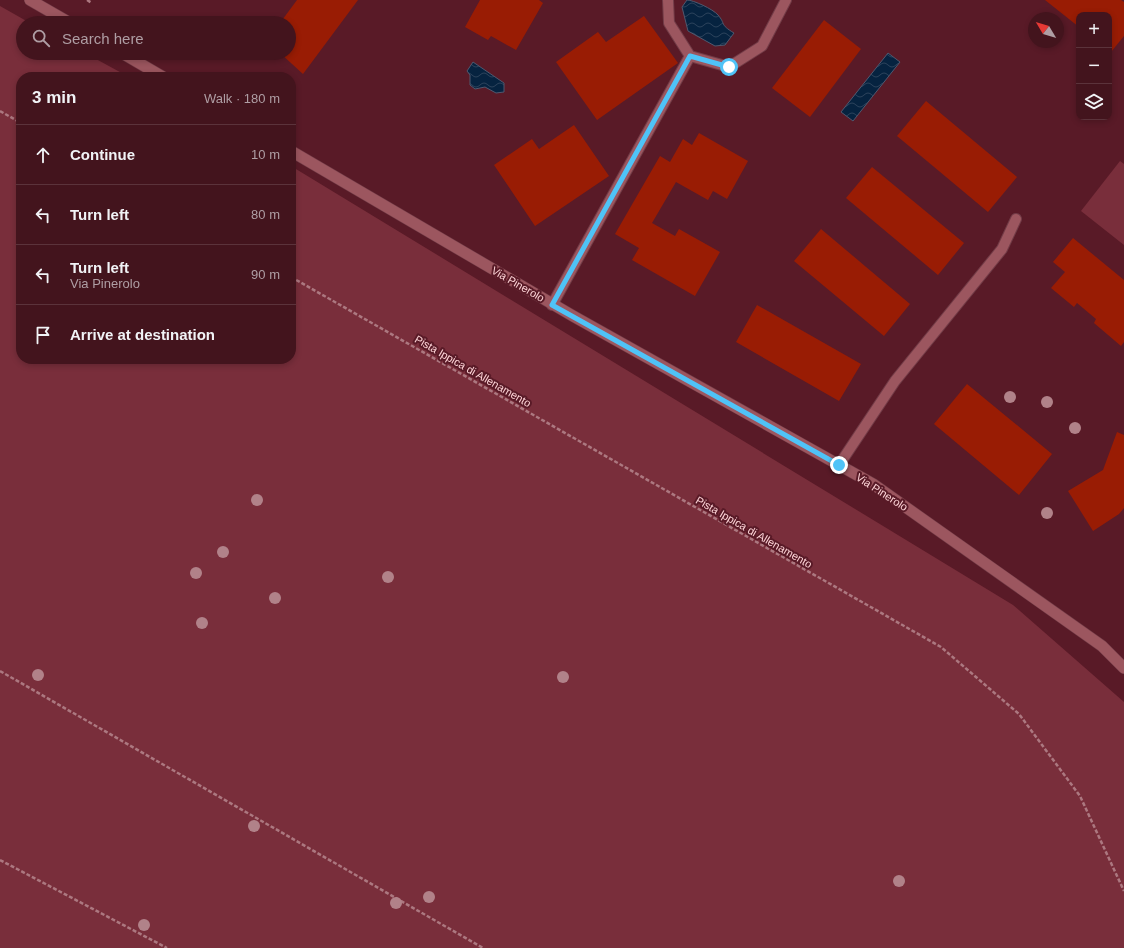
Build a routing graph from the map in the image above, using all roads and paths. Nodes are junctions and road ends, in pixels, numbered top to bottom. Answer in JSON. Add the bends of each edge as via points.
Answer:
{"nodes":[{"id":1,"x":30,"y":0,"type":"edge"},
{"id":2,"x":87,"y":0,"type":"edge"},
{"id":3,"x":668,"y":0,"type":"edge"},
{"id":4,"x":786,"y":0,"type":"edge"},
{"id":5,"x":92,"y":3,"type":"dead end"},
{"id":6,"x":58,"y":16,"type":"edge"},
{"id":7,"x":690,"y":56,"type":"junction"},
{"id":8,"x":134,"y":60,"type":"edge"},
{"id":9,"x":154,"y":72,"type":"edge"},
{"id":10,"x":0,"y":111,"type":"edge"},
{"id":11,"x":16,"y":120,"type":"edge"},
{"id":12,"x":296,"y":155,"type":"edge"},
{"id":13,"x":1016,"y":220,"type":"dead end"},
{"id":14,"x":296,"y":280,"type":"edge"},
{"id":15,"x":552,"y":305,"type":"junction"},
{"id":16,"x":839,"y":465,"type":"junction"},
{"id":17,"x":1124,"y":668,"type":"edge"},
{"id":18,"x":0,"y":672,"type":"edge"},
{"id":19,"x":0,"y":860,"type":"edge"},
{"id":20,"x":1124,"y":891,"type":"edge"},
{"id":21,"x":167,"y":948,"type":"edge"},
{"id":22,"x":483,"y":948,"type":"edge"}],
"edges":[{"from":1,"to":6,"type":"street"},
{"from":2,"to":5,"type":"path"},
{"from":3,"to":7,"type":"lane","via":[[669,23]]},
{"from":4,"to":7,"type":"lane","via":[[762,46],[729,67]]},
{"from":7,"to":15,"type":"lane"},
{"from":8,"to":9,"type":"street"},
{"from":10,"to":11,"type":"path"},
{"from":12,"to":15,"type":"street","name":"Via Pinerolo"},
{"from":13,"to":16,"type":"lane","via":[[1002,248],[895,381]]},
{"from":14,"to":20,"type":"path","name":"Pista Ippica di Allenamento","via":[[941,647],[1018,714],[1076,790]]},
{"from":15,"to":16,"type":"street","name":"Via Pinerolo"},
{"from":16,"to":17,"type":"street","name":"Via Pinerolo","via":[[873,484],[1102,646]]},
{"from":18,"to":22,"type":"path"},
{"from":19,"to":21,"type":"path"}]}
